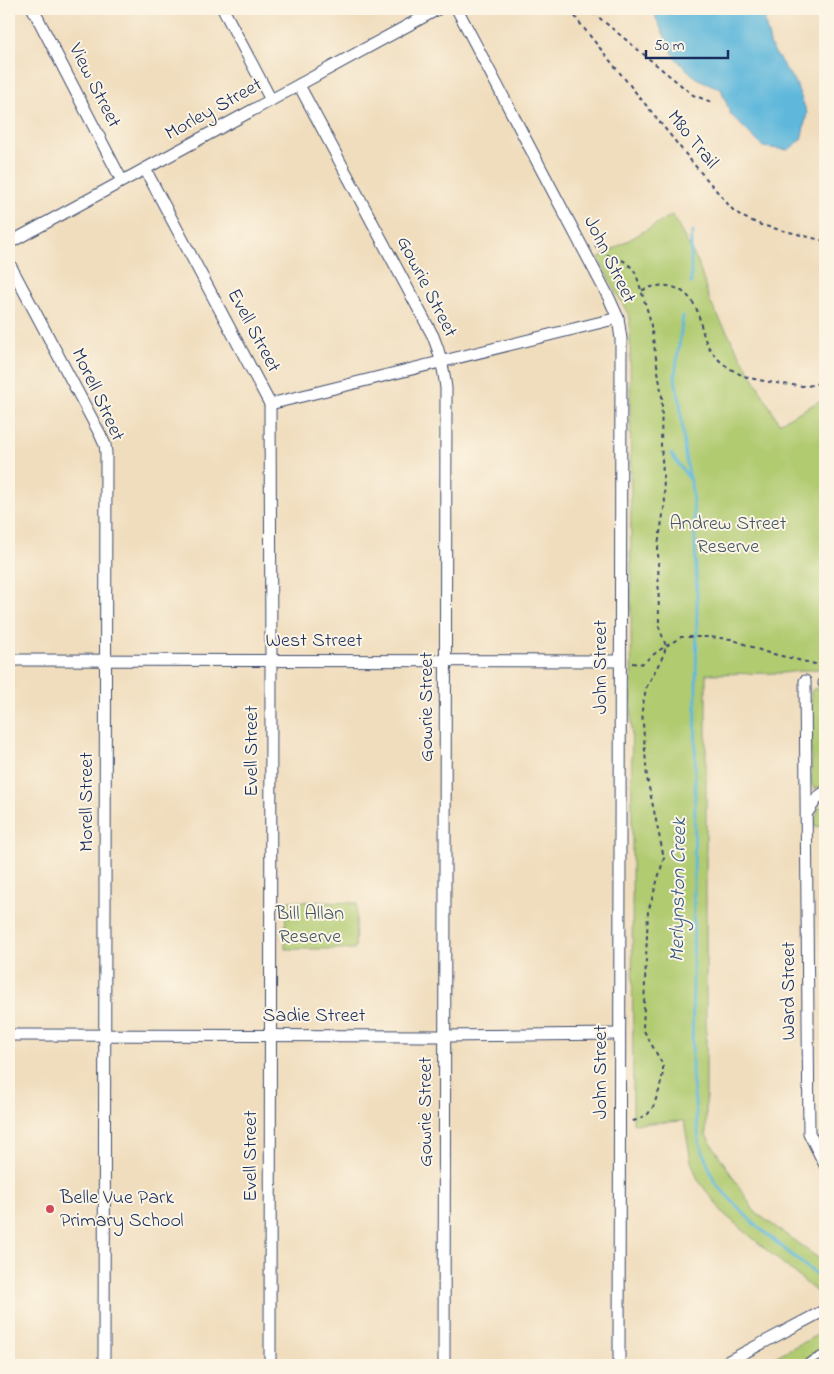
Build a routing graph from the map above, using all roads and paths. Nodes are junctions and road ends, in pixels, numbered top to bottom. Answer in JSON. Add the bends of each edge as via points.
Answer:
{"nodes":[{"id":1,"x":33,"y":9,"type":"edge"},
{"id":2,"x":223,"y":9,"type":"edge"},
{"id":3,"x":438,"y":9,"type":"edge"},
{"id":4,"x":457,"y":9,"type":"edge"},
{"id":5,"x":570,"y":9,"type":"edge"},
{"id":6,"x":586,"y":9,"type":"edge"},
{"id":7,"x":299,"y":85,"type":"junction"},
{"id":8,"x":271,"y":100,"type":"junction"},
{"id":9,"x":714,"y":103,"type":"dead end"},
{"id":10,"x":145,"y":169,"type":"junction"},
{"id":11,"x":122,"y":181,"type":"junction"},
{"id":12,"x":825,"y":241,"type":"edge"},
{"id":13,"x":594,"y":242,"type":"dead end"},
{"id":14,"x":9,"y":243,"type":"edge"},
{"id":15,"x":9,"y":263,"type":"edge"},
{"id":16,"x":642,"y":290,"type":"junction"},
{"id":17,"x":618,"y":318,"type":"junction"},
{"id":18,"x":442,"y":362,"type":"junction"},
{"id":19,"x":825,"y":381,"type":"edge"},
{"id":20,"x":270,"y":404,"type":"junction"},
{"id":21,"x":666,"y":646,"type":"junction"},
{"id":22,"x":9,"y":660,"type":"edge"},
{"id":23,"x":106,"y":660,"type":"junction"},
{"id":24,"x":271,"y":660,"type":"junction"},
{"id":25,"x":445,"y":661,"type":"junction"},
{"id":26,"x":620,"y":661,"type":"junction"},
{"id":27,"x":825,"y":669,"type":"edge"},
{"id":28,"x":806,"y":681,"type":"dead end"},
{"id":29,"x":825,"y":792,"type":"edge"},
{"id":30,"x":807,"y":813,"type":"junction"},
{"id":31,"x":619,"y":1034,"type":"junction"},
{"id":32,"x":9,"y":1035,"type":"edge"},
{"id":33,"x":105,"y":1035,"type":"junction"},
{"id":34,"x":270,"y":1035,"type":"junction"},
{"id":35,"x":445,"y":1036,"type":"junction"},
{"id":36,"x":619,"y":1122,"type":"junction"},
{"id":37,"x":825,"y":1165,"type":"edge"},
{"id":38,"x":825,"y":1310,"type":"edge"},
{"id":39,"x":825,"y":1353,"type":"edge"},
{"id":40,"x":104,"y":1365,"type":"edge"},
{"id":41,"x":270,"y":1365,"type":"edge"},
{"id":42,"x":444,"y":1365,"type":"edge"},
{"id":43,"x":619,"y":1365,"type":"edge"},
{"id":44,"x":722,"y":1365,"type":"edge"},
{"id":45,"x":802,"y":1365,"type":"edge"}],
"edges":[{"from":1,"to":11,"type":"street","name":"View Street"},
{"from":2,"to":8,"type":"street"},
{"from":3,"to":7,"type":"street","name":"Morley Street"},
{"from":4,"to":17,"type":"street","name":"John Street"},
{"from":5,"to":12,"type":"path","name":"M80 Trail","via":[[733,210],[761,225]]},
{"from":6,"to":9,"type":"path","via":[[677,83]]},
{"from":7,"to":8,"type":"street","name":"Morley Street"},
{"from":7,"to":18,"type":"street","name":"Gowrie Street","via":[[433,336]]},
{"from":8,"to":10,"type":"street","name":"Morley Street"},
{"from":10,"to":11,"type":"street","name":"Morley Street"},
{"from":10,"to":20,"type":"street","name":"Evell Street"},
{"from":11,"to":14,"type":"street","name":"Morley Street"},
{"from":13,"to":16,"type":"path","via":[[601,253],[624,261],[634,270]]},
{"from":15,"to":23,"type":"street","name":"Morell Street","via":[[106,453]]},
{"from":16,"to":19,"type":"path","via":[[658,285],[679,288],[691,299],[698,312],[711,352],[743,376],[805,386]]},
{"from":16,"to":21,"type":"path","via":[[650,319],[662,397],[665,503],[658,545],[658,627]]},
{"from":17,"to":18,"type":"street"},
{"from":17,"to":26,"type":"street","name":"John Street","via":[[621,339]]},
{"from":18,"to":20,"type":"street"},
{"from":18,"to":25,"type":"street","name":"Gowrie Street","via":[[446,388]]},
{"from":20,"to":24,"type":"street","name":"Evell Street"},
{"from":21,"to":26,"type":"path","via":[[643,663]]},
{"from":21,"to":27,"type":"path","via":[[681,637],[731,638],[765,652]]},
{"from":21,"to":36,"type":"path","via":[[646,688],[642,710],[647,778],[664,858],[648,912],[643,1029],[663,1065],[663,1073],[659,1092],[648,1114],[637,1120]]},
{"from":22,"to":23,"type":"street","name":"West Street"},
{"from":23,"to":24,"type":"street","name":"West Street"},
{"from":23,"to":33,"type":"street","name":"Morell Street"},
{"from":24,"to":25,"type":"street","name":"West Street"},
{"from":24,"to":34,"type":"street","name":"Evell Street"},
{"from":25,"to":26,"type":"street","name":"West Street"},
{"from":25,"to":35,"type":"street","name":"Gowrie Street"},
{"from":26,"to":31,"type":"street","name":"John Street"},
{"from":28,"to":30,"type":"street","name":"Ward Street"},
{"from":29,"to":30,"type":"street"},
{"from":30,"to":37,"type":"street","name":"Ward Street","via":[[809,1133]]},
{"from":31,"to":35,"type":"street","name":"Sadie Street"},
{"from":31,"to":36,"type":"street","name":"John Street"},
{"from":32,"to":33,"type":"street","name":"Sadie Street"},
{"from":33,"to":34,"type":"street","name":"Sadie Street"},
{"from":33,"to":40,"type":"street","name":"Morell Street"},
{"from":34,"to":35,"type":"street","name":"Sadie Street"},
{"from":34,"to":41,"type":"street","name":"Evell Street"},
{"from":35,"to":42,"type":"street","name":"Gowrie Street"},
{"from":36,"to":43,"type":"street","name":"John Street"},
{"from":38,"to":44,"type":"street"},
{"from":39,"to":45,"type":"lane"}]}
